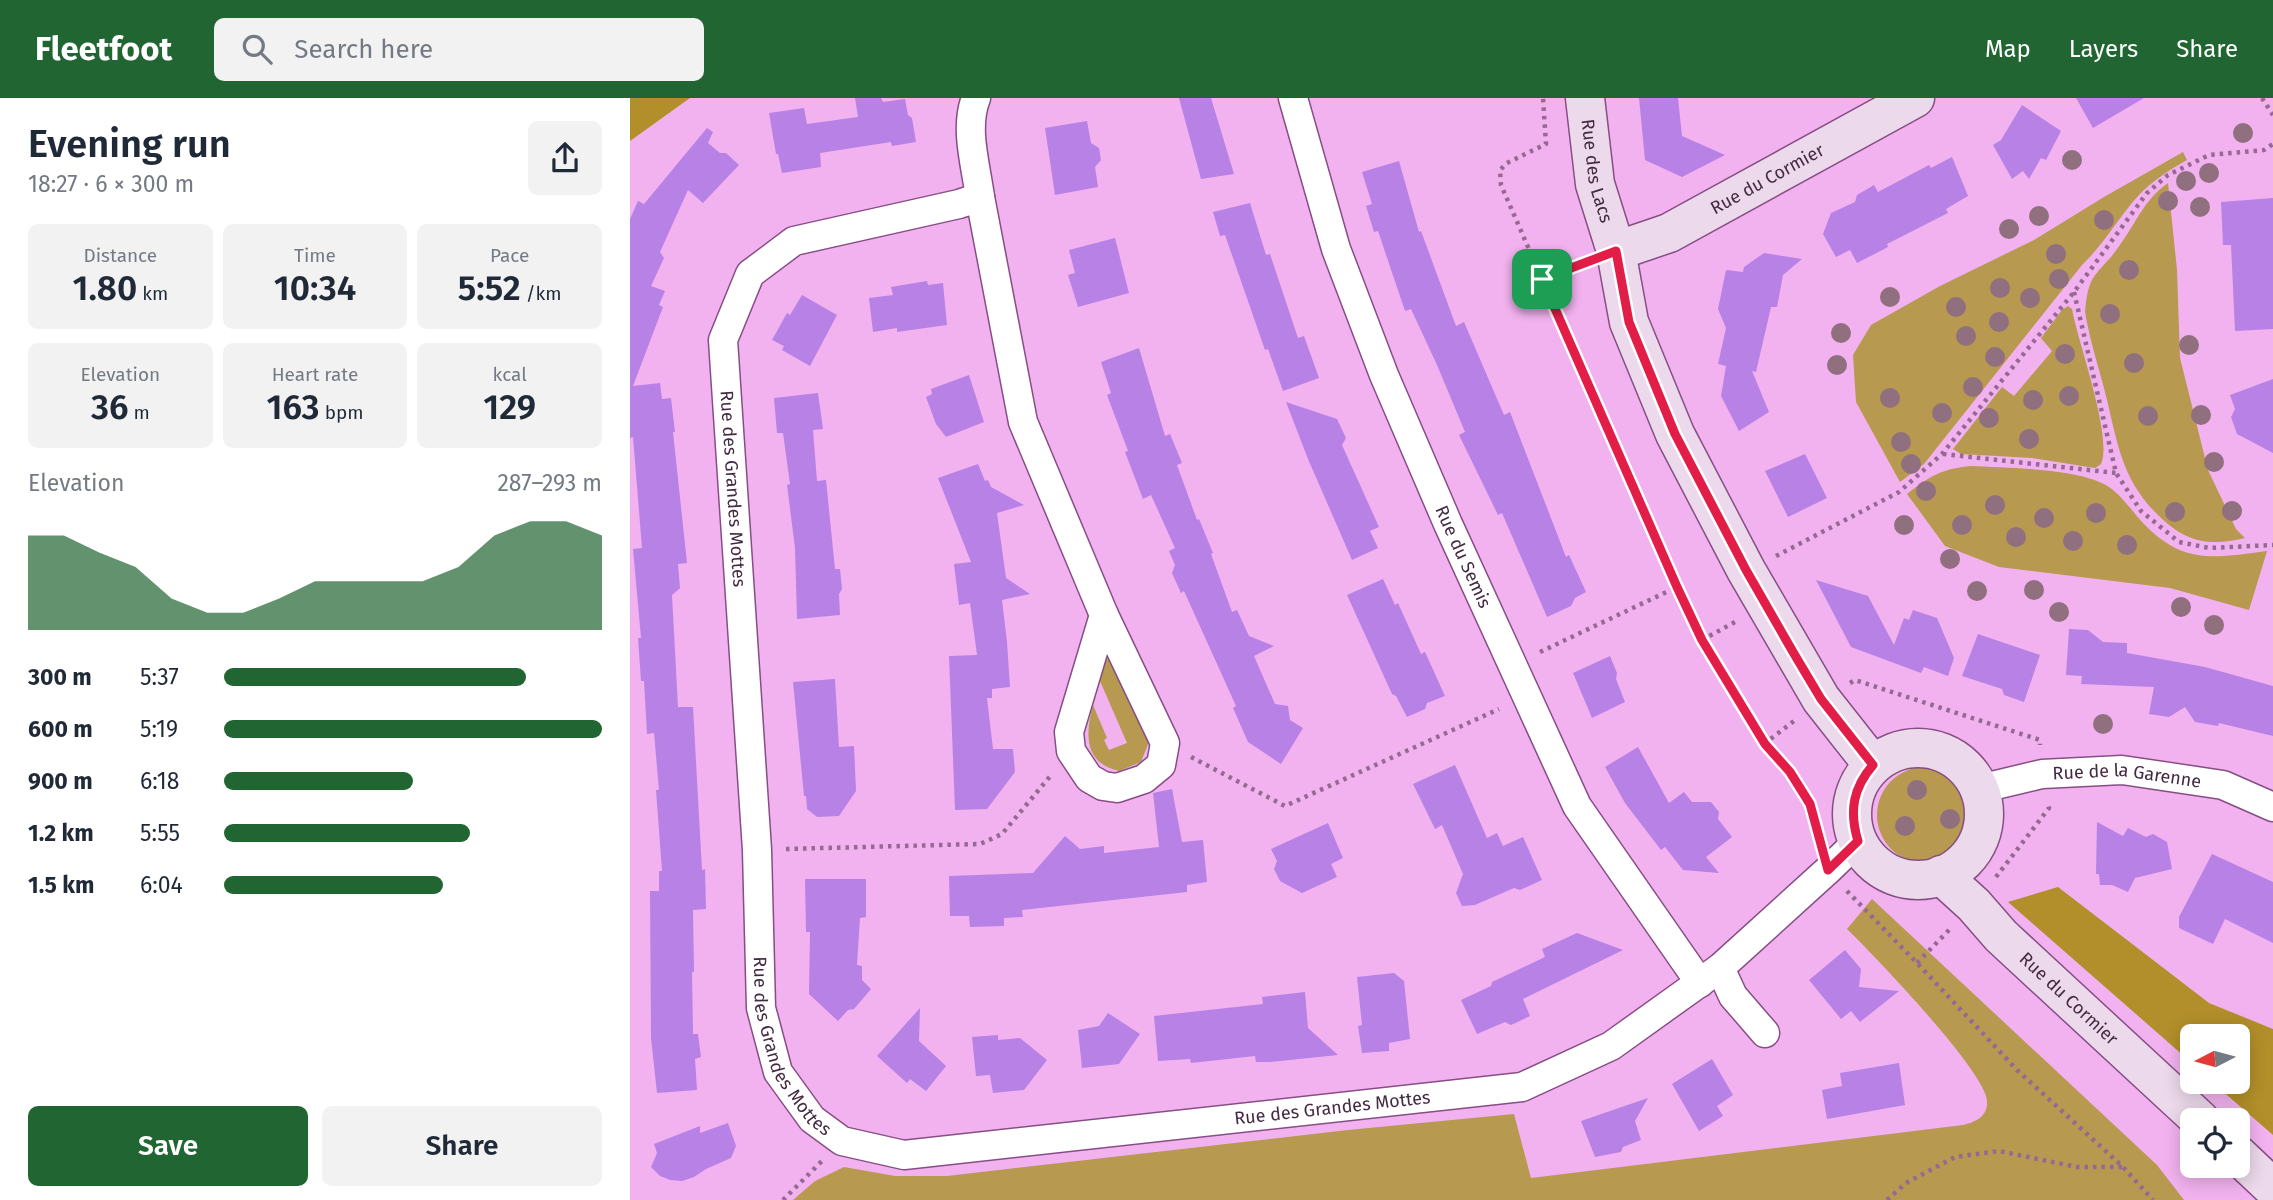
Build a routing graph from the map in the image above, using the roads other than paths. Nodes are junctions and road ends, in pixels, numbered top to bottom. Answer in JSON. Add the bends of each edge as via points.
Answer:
{"nodes":[{"id":1,"x":976,"y":98,"type":"edge"},
{"id":2,"x":1293,"y":98,"type":"edge"},
{"id":3,"x":1584,"y":98,"type":"edge"},
{"id":4,"x":1915,"y":98,"type":"edge"},
{"id":5,"x":980,"y":197,"type":"junction"},
{"id":6,"x":1616,"y":251,"type":"junction"},
{"id":7,"x":1104,"y":615,"type":"junction"},
{"id":8,"x":1873,"y":765,"type":"junction"},
{"id":9,"x":1979,"y":789,"type":"junction"},
{"id":10,"x":2273,"y":807,"type":"edge"},
{"id":11,"x":1858,"y":841,"type":"junction"},
{"id":12,"x":1941,"y":876,"type":"junction"},
{"id":13,"x":1710,"y":976,"type":"junction"},
{"id":14,"x":1765,"y":1033,"type":"dead end"},
{"id":15,"x":2187,"y":1108,"type":"edge"},
{"id":16,"x":2250,"y":1167,"type":"edge"},
{"id":17,"x":2271,"y":1188,"type":"edge"}],
"edges":[{"from":1,"to":5,"type":"street","via":[[971,134]]},
{"from":2,"to":13,"type":"street","name":"Rue du Semis","via":[[1336,249],[1384,375],[1577,806]]},
{"from":3,"to":6,"type":"street","name":"Rue des Lacs","via":[[1595,184]]},
{"from":4,"to":6,"type":"street","name":"Rue du Cormier","via":[[1669,233]]},
{"from":5,"to":7,"type":"street","via":[[1023,422]]},
{"from":5,"to":13,"type":"street","name":"Rue des Grandes Mottes","via":[[794,241],[750,274],[723,340],[757,849],[761,1008],[778,1072],[812,1119],[842,1141],[904,1155],[1521,1087],[1611,1046]]},
{"from":6,"to":8,"type":"street","name":"Rue des Lacs","via":[[1629,322],[1675,434],[1821,699]]},
{"from":7,"to":7,"type":"street","via":[[1069,732],[1071,751],[1089,778],[1117,788],[1144,779],[1161,765],[1165,743]]},
{"from":8,"to":9,"type":"street","via":[[1905,749],[1941,752],[1957,761]]},
{"from":8,"to":11,"type":"street","via":[[1855,792],[1853,825]]},
{"from":9,"to":10,"type":"street","name":"Rue de la Garenne","via":[[2042,774],[2122,770],[2223,785]]},
{"from":9,"to":12,"type":"street","via":[[1982,831],[1959,865]]},
{"from":11,"to":12,"type":"street","via":[[1872,861],[1892,875]]},
{"from":11,"to":13,"type":"street","name":"Rue des Grandes Mottes"},
{"from":12,"to":15,"type":"street","name":"Rue du Cormier"},
{"from":13,"to":14,"type":"street"},
{"from":16,"to":17,"type":"street"}]}
